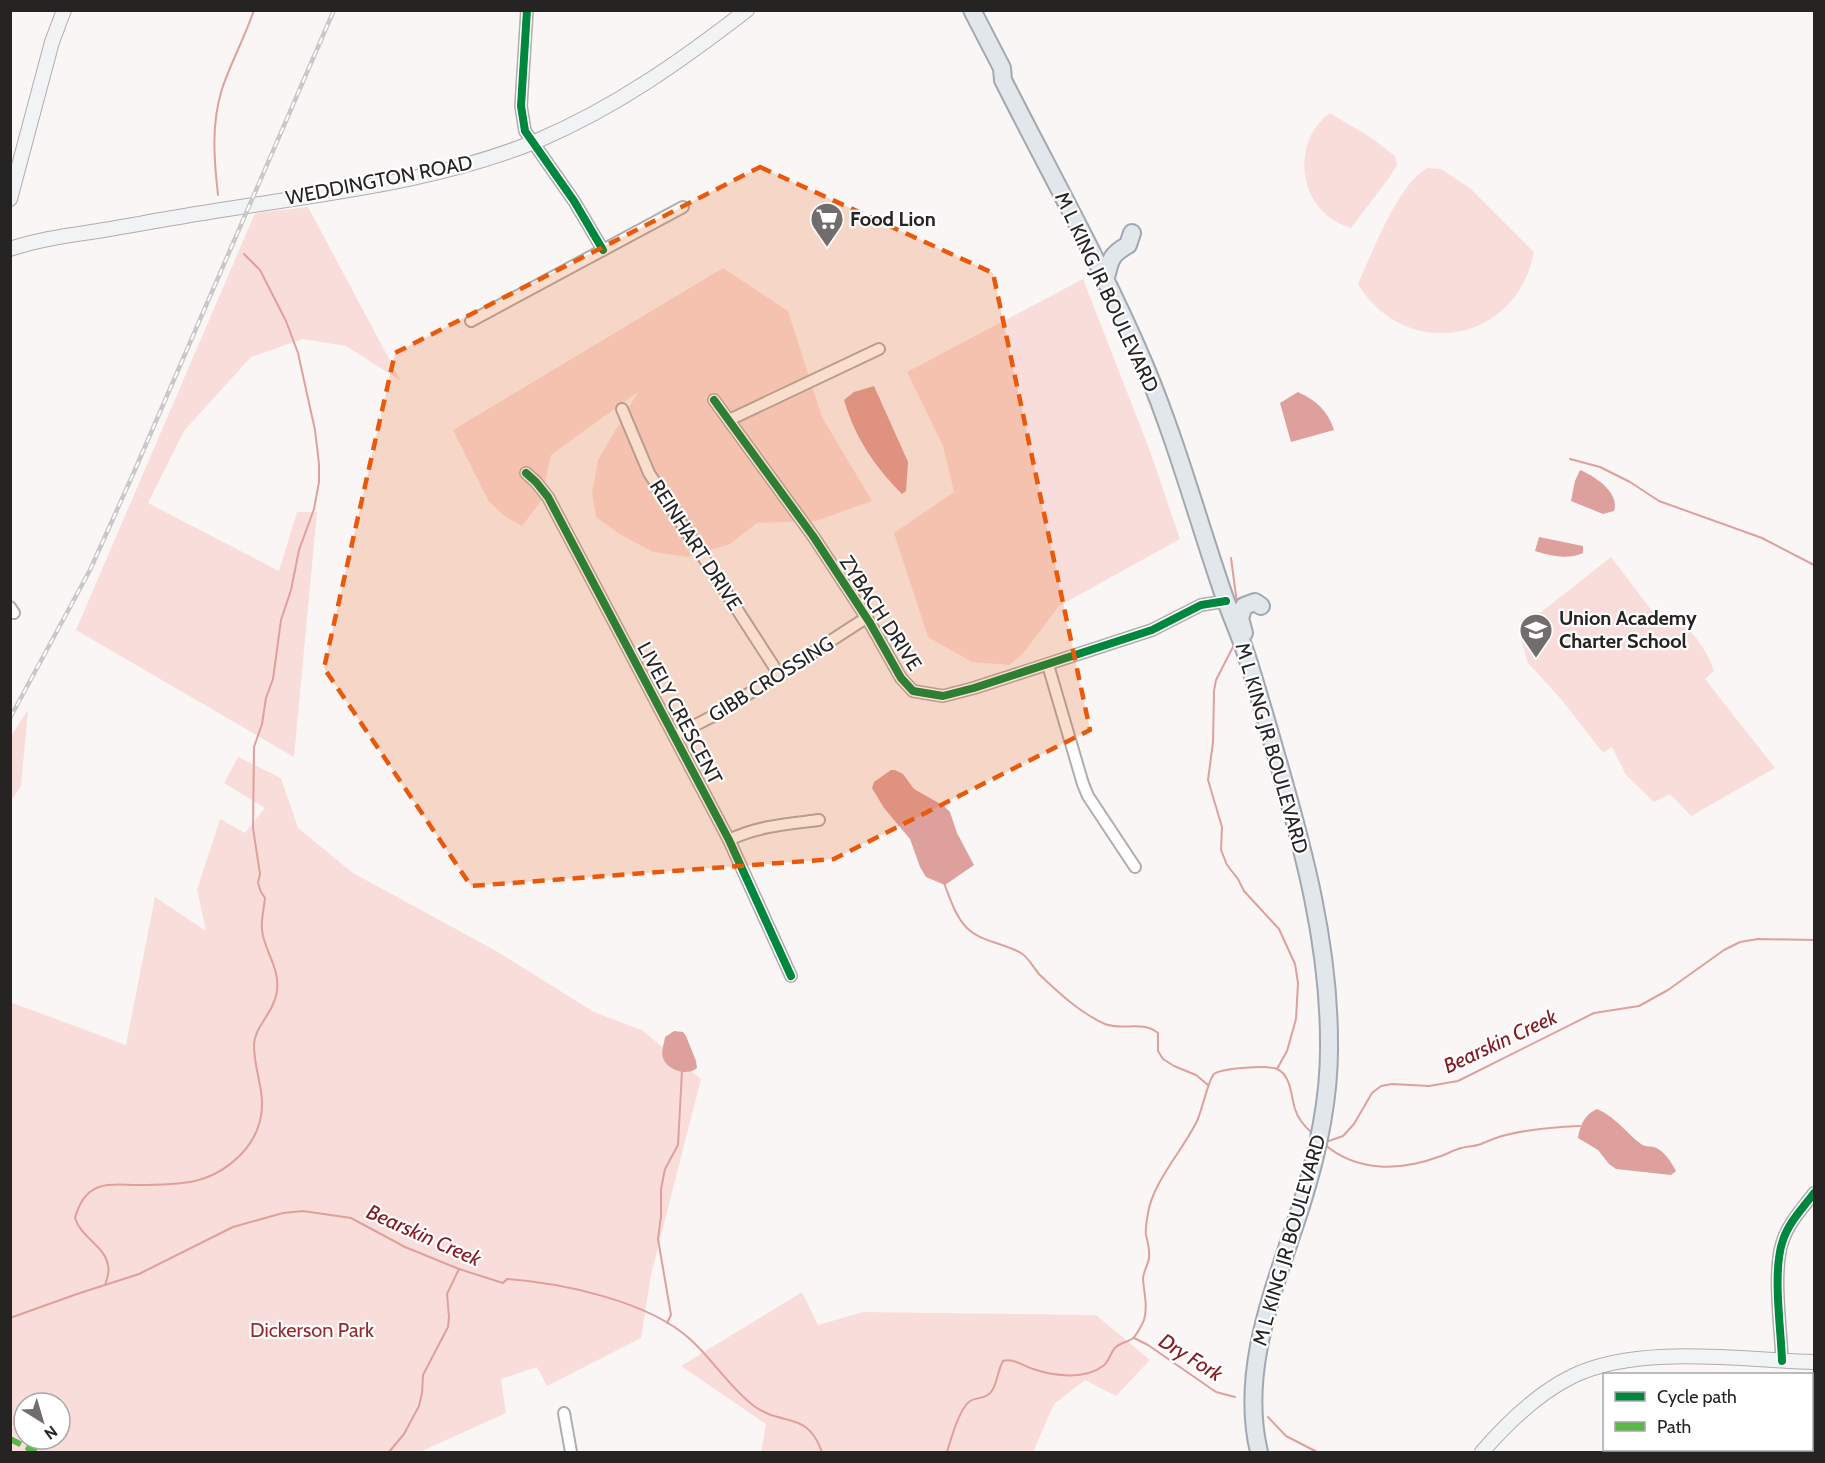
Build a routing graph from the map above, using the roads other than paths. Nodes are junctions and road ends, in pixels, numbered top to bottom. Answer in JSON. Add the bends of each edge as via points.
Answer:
{"nodes":[{"id":1,"x":64,"y":10,"type":"edge"},
{"id":2,"x":527,"y":10,"type":"edge"},
{"id":3,"x":747,"y":10,"type":"edge"},
{"id":4,"x":959,"y":10,"type":"edge"},
{"id":5,"x":972,"y":10,"type":"edge"},
{"id":6,"x":1003,"y":80,"type":"junction"},
{"id":7,"x":534,"y":142,"type":"junction"},
{"id":8,"x":10,"y":199,"type":"edge"},
{"id":9,"x":683,"y":207,"type":"dead end"},
{"id":10,"x":1132,"y":233,"type":"dead end"},
{"id":11,"x":10,"y":249,"type":"edge"},
{"id":12,"x":603,"y":250,"type":"junction"},
{"id":13,"x":1105,"y":282,"type":"junction"},
{"id":14,"x":471,"y":321,"type":"dead end"},
{"id":15,"x":879,"y":349,"type":"dead end"},
{"id":16,"x":714,"y":400,"type":"dead end"},
{"id":17,"x":622,"y":409,"type":"dead end"},
{"id":18,"x":729,"y":420,"type":"junction"},
{"id":19,"x":526,"y":473,"type":"dead end"},
{"id":20,"x":1226,"y":601,"type":"junction"},
{"id":21,"x":1261,"y":606,"type":"dead end"},
{"id":22,"x":866,"y":618,"type":"junction"},
{"id":23,"x":1048,"y":665,"type":"junction"},
{"id":24,"x":780,"y":676,"type":"junction"},
{"id":25,"x":674,"y":736,"type":"junction"},
{"id":26,"x":1292,"y":810,"type":"junction"},
{"id":27,"x":819,"y":819,"type":"dead end"},
{"id":28,"x":729,"y":840,"type":"junction"},
{"id":29,"x":1135,"y":867,"type":"dead end"},
{"id":30,"x":791,"y":976,"type":"dead end"},
{"id":31,"x":1815,"y":1193,"type":"edge"},
{"id":32,"x":1782,"y":1361,"type":"junction"},
{"id":33,"x":1815,"y":1362,"type":"edge"},
{"id":34,"x":564,"y":1413,"type":"dead end"},
{"id":35,"x":571,"y":1452,"type":"edge"},
{"id":36,"x":1259,"y":1452,"type":"edge"},
{"id":37,"x":1482,"y":1452,"type":"edge"}],
"edges":[{"from":1,"to":8,"type":"main road"},
{"from":2,"to":7,"type":"street","via":[[521,106],[525,131]]},
{"from":3,"to":7,"type":"main road","name":"WEDDINGTON ROAD","via":[[632,92]]},
{"from":4,"to":6,"type":"main road","name":"M L KING JR BOULEVARD","via":[[993,73]]},
{"from":5,"to":6,"type":"main road","name":"M L KING JR BOULEVARD","via":[[1002,69]]},
{"from":6,"to":13,"type":"main road","name":"M L KING JR BOULEVARD"},
{"from":7,"to":11,"type":"main road","name":"WEDDINGTON ROAD","via":[[477,162],[383,184]]},
{"from":7,"to":12,"type":"street"},
{"from":9,"to":12,"type":"street"},
{"from":10,"to":13,"type":"main road","via":[[1128,245],[1112,257]]},
{"from":12,"to":14,"type":"street"},
{"from":13,"to":20,"type":"main road","name":"M L KING JR BOULEVARD","via":[[1173,439]]},
{"from":15,"to":18,"type":"street"},
{"from":16,"to":18,"type":"street","name":"ZYBACH DRIVE"},
{"from":17,"to":24,"type":"street","name":"REINHART DRIVE","via":[[649,473]]},
{"from":18,"to":22,"type":"street","name":"ZYBACH DRIVE","via":[[813,536]]},
{"from":19,"to":25,"type":"street","name":"LIVELY CRESCENT","via":[[548,497]]},
{"from":20,"to":23,"type":"street","name":"ZYBACH DRIVE","via":[[1201,605],[1152,630]]},
{"from":20,"to":26,"type":"main road","name":"M L KING JR BOULEVARD","via":[[1246,653]]},
{"from":21,"to":26,"type":"main road","via":[[1255,602],[1244,606],[1240,618],[1287,777]]},
{"from":22,"to":23,"type":"street","name":"ZYBACH DRIVE","via":[[901,678],[913,691],[943,696]]},
{"from":22,"to":24,"type":"street","name":"GIBB CROSSING"},
{"from":23,"to":29,"type":"street","via":[[1088,796]]},
{"from":24,"to":25,"type":"street","name":"GIBB CROSSING"},
{"from":25,"to":28,"type":"street","name":"LIVELY CRESCENT"},
{"from":26,"to":36,"type":"main road","name":"M L KING JR BOULEVARD","via":[[1322,937],[1328,996],[1327,1090],[1313,1164],[1261,1334],[1254,1392]]},
{"from":27,"to":28,"type":"street","via":[[760,828]]},
{"from":28,"to":30,"type":"street","name":"LIVELY CRESCENT"},
{"from":31,"to":32,"type":"street","via":[[1783,1239],[1779,1260]]},
{"from":32,"to":33,"type":"main road"},
{"from":32,"to":37,"type":"main road","via":[[1694,1357],[1606,1365],[1574,1375],[1552,1388]]},
{"from":34,"to":35,"type":"street"}]}
